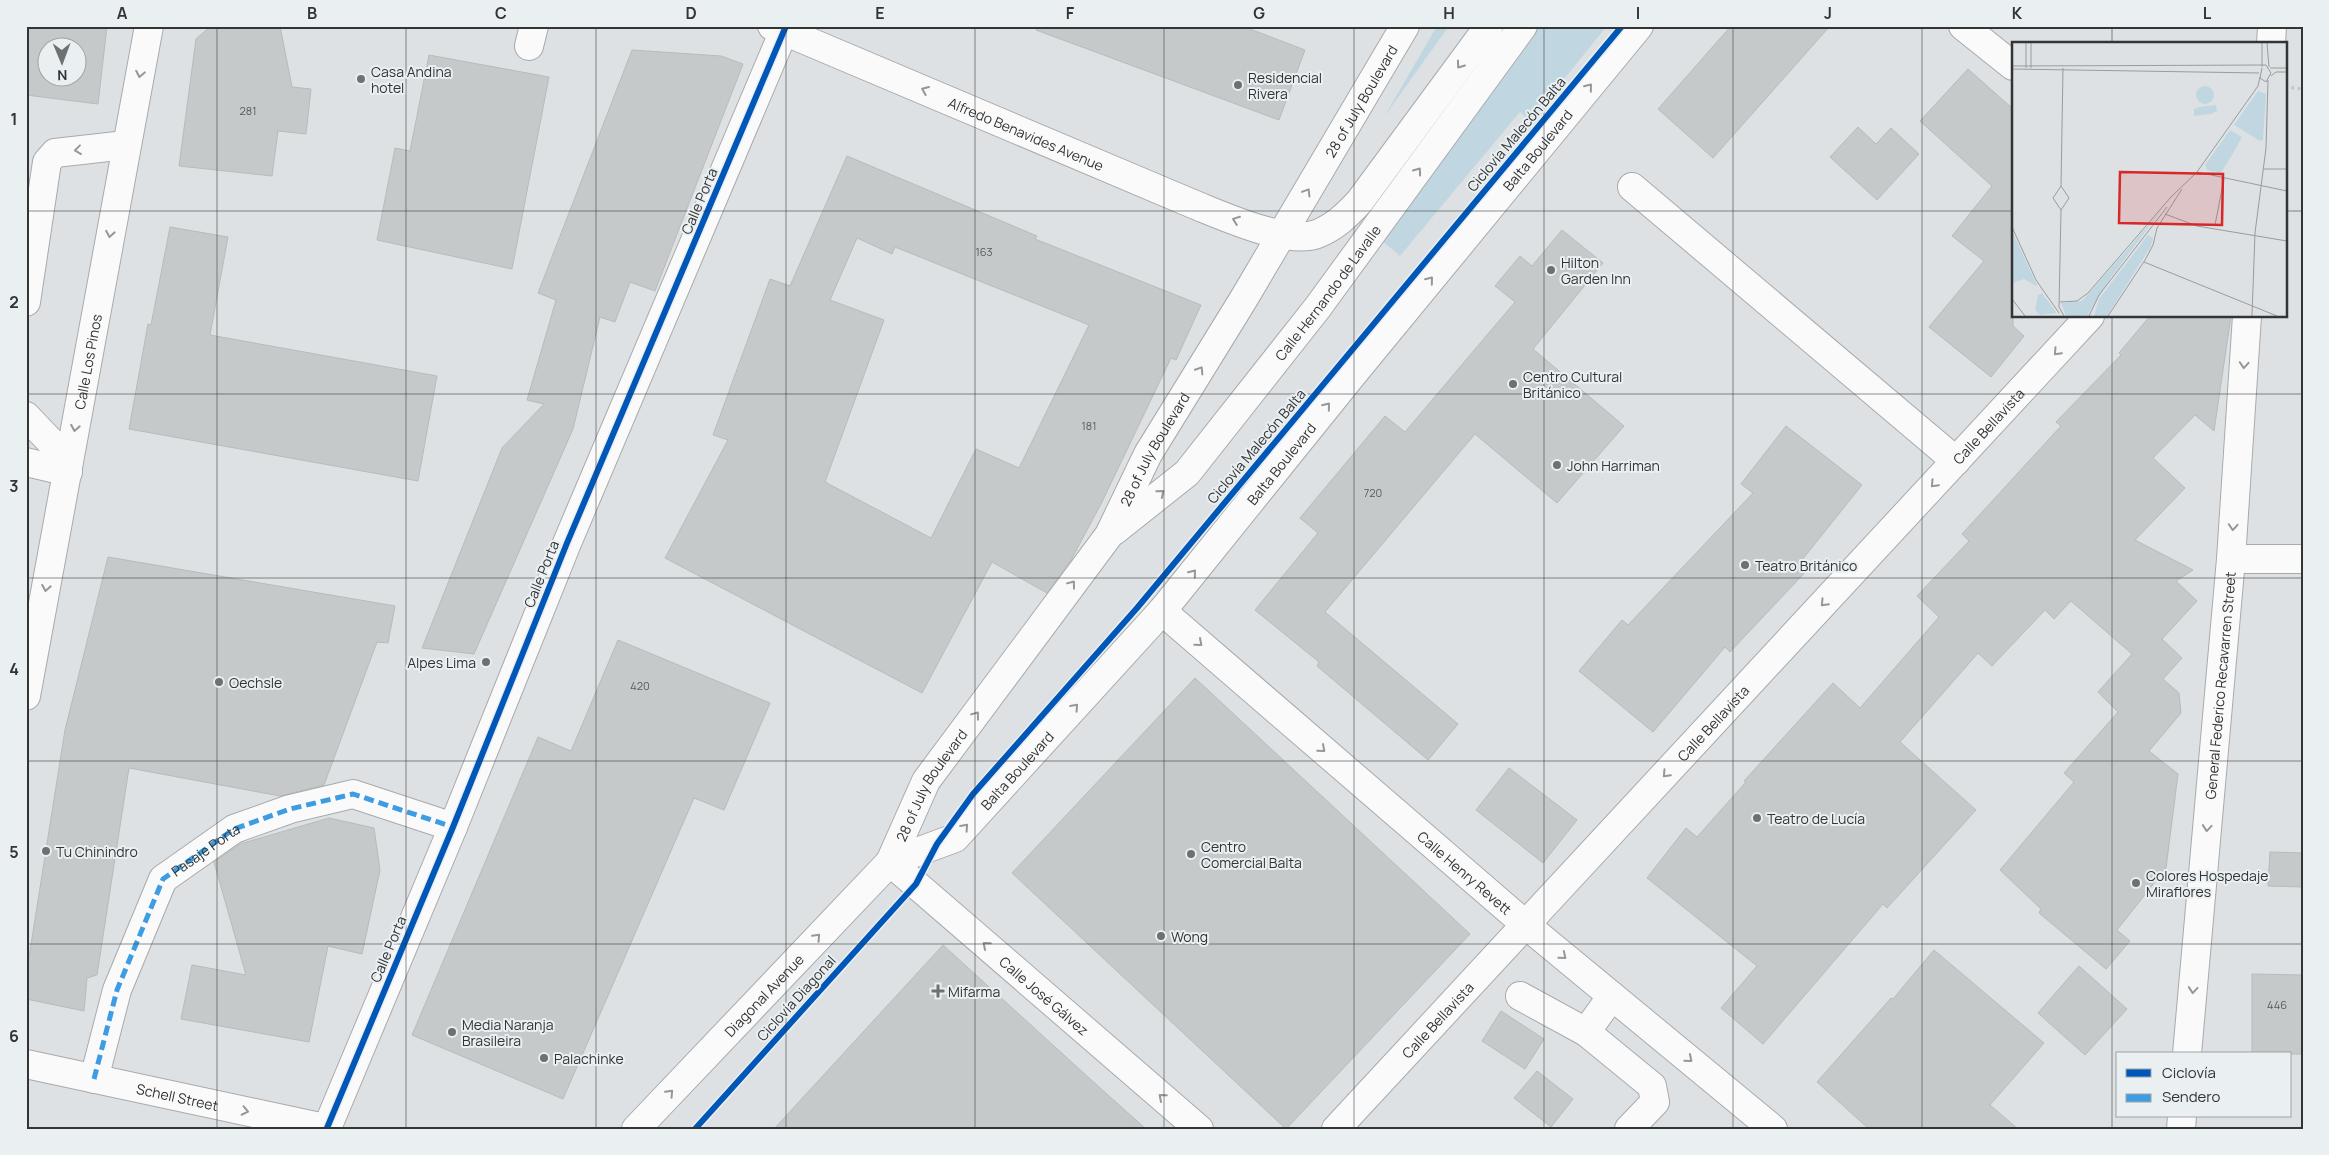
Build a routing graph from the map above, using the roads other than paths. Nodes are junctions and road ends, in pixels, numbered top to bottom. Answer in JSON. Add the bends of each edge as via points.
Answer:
{"nodes":[{"id":1,"x":149,"y":26,"type":"edge"},
{"id":2,"x":1405,"y":26,"type":"edge"},
{"id":3,"x":1489,"y":26,"type":"edge"},
{"id":4,"x":1523,"y":26,"type":"edge"},
{"id":5,"x":1639,"y":26,"type":"edge"},
{"id":6,"x":1963,"y":26,"type":"edge"},
{"id":7,"x":2272,"y":26,"type":"edge"},
{"id":8,"x":780,"y":28,"type":"edge"},
{"id":9,"x":2271,"y":42,"type":"edge"},
{"id":10,"x":2012,"y":65,"type":"edge"},
{"id":11,"x":126,"y":145,"type":"junction"},
{"id":12,"x":1632,"y":187,"type":"dead end"},
{"id":13,"x":1283,"y":234,"type":"junction"},
{"id":14,"x":26,"y":302,"type":"edge"},
{"id":15,"x":2088,"y":318,"type":"edge"},
{"id":16,"x":2247,"y":318,"type":"edge"},
{"id":17,"x":26,"y":416,"type":"edge"},
{"id":18,"x":1956,"y":461,"type":"junction"},
{"id":19,"x":26,"y":462,"type":"edge"},
{"id":20,"x":68,"y":466,"type":"junction"},
{"id":21,"x":1109,"y":535,"type":"junction"},
{"id":22,"x":2303,"y":558,"type":"edge"},
{"id":23,"x":2231,"y":559,"type":"junction"},
{"id":24,"x":1162,"y":612,"type":"junction"},
{"id":25,"x":26,"y":696,"type":"edge"},
{"id":26,"x":453,"y":827,"type":"junction"},
{"id":27,"x":890,"y":862,"type":"junction"},
{"id":28,"x":1526,"y":925,"type":"junction"},
{"id":29,"x":1520,"y":996,"type":"dead end"},
{"id":30,"x":1612,"y":996,"type":"junction"},
{"id":31,"x":1586,"y":1032,"type":"junction"},
{"id":32,"x":2187,"y":1052,"type":"edge"},
{"id":33,"x":26,"y":1064,"type":"edge"},
{"id":34,"x":94,"y":1079,"type":"junction"},
{"id":35,"x":328,"y":1128,"type":"edge"},
{"id":36,"x":636,"y":1129,"type":"edge"},
{"id":37,"x":1198,"y":1129,"type":"edge"},
{"id":38,"x":1336,"y":1129,"type":"edge"},
{"id":39,"x":1629,"y":1129,"type":"edge"},
{"id":40,"x":1773,"y":1129,"type":"edge"}],
"edges":[{"from":1,"to":11,"type":"street","name":"Calle Los Pinos","one_way":true},
{"from":13,"to":2,"type":"street","name":"28 of July Boulevard","one_way":true},
{"from":3,"to":13,"type":"street","one_way":true,"via":[[1352,210],[1334,226],[1315,234]]},
{"from":21,"to":4,"type":"street","name":"Calle Hernando de Lavalle","one_way":true,"via":[[1187,473],[1318,307]]},
{"from":24,"to":5,"type":"street","name":"Balta Boulevard","one_way":true},
{"from":6,"to":10,"type":"street"},
{"from":7,"to":9,"type":"street"},
{"from":13,"to":8,"type":"street","name":"Alfredo Benavides Avenue","one_way":true,"via":[[1253,227],[1194,204]]},
{"from":8,"to":26,"type":"street","name":"Calle Porta"},
{"from":11,"to":14,"type":"street","one_way":true,"via":[[55,153],[47,162]]},
{"from":11,"to":20,"type":"street","name":"Calle Los Pinos","one_way":true},
{"from":12,"to":18,"type":"street"},
{"from":21,"to":13,"type":"street","name":"28 of July Boulevard","one_way":true,"via":[[1148,454]]},
{"from":15,"to":18,"type":"street","name":"Calle Bellavista","one_way":true},
{"from":16,"to":23,"type":"street","name":"General Federico Recavarren Street","one_way":true},
{"from":17,"to":20,"type":"street"},
{"from":18,"to":28,"type":"street","name":"Calle Bellavista","one_way":true},
{"from":19,"to":20,"type":"street"},
{"from":20,"to":25,"type":"street","name":"Calle Los Pinos","one_way":true},
{"from":27,"to":21,"type":"street","name":"28 of July Boulevard","one_way":true,"via":[[926,781]]},
{"from":22,"to":23,"type":"street"},
{"from":23,"to":32,"type":"street","name":"General Federico Recavarren Street","one_way":true},
{"from":27,"to":24,"type":"street","name":"Balta Boulevard","one_way":true,"via":[[955,838]]},
{"from":24,"to":28,"type":"street","name":"Calle Henry Revett","one_way":true},
{"from":26,"to":34,"type":"street","name":"Pasaje Porta","via":[[353,794],[290,809],[234,828],[163,879],[116,990]]},
{"from":26,"to":35,"type":"street","name":"Calle Porta"},
{"from":36,"to":27,"type":"street","name":"Diagonal Avenue","one_way":true},
{"from":37,"to":27,"type":"street","name":"Calle José Gálvez","one_way":true},
{"from":28,"to":30,"type":"street","name":"Calle Henry Revett","one_way":true},
{"from":28,"to":38,"type":"street","name":"Calle Bellavista"},
{"from":29,"to":31,"type":"street"},
{"from":30,"to":31,"type":"street"},
{"from":30,"to":40,"type":"street","name":"Calle Henry Revett","one_way":true},
{"from":31,"to":39,"type":"street","via":[[1652,1086],[1655,1102]]},
{"from":33,"to":34,"type":"street","name":"Schell Street"},
{"from":34,"to":35,"type":"street","name":"Schell Street","one_way":true}]}
